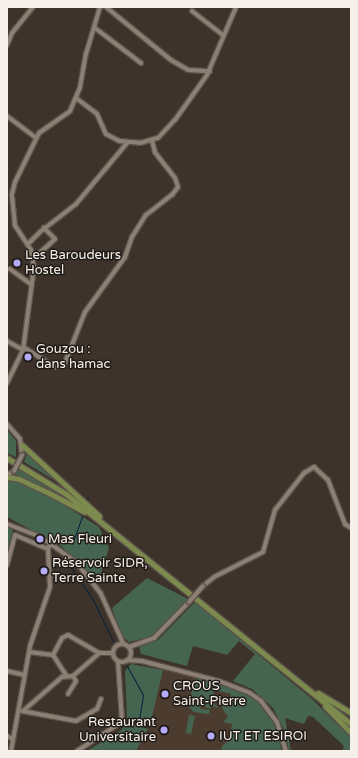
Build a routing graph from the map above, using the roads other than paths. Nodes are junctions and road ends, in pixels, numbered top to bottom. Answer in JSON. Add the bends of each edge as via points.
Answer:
{"nodes":[{"id":1,"x":33,"y":7,"type":"edge"},
{"id":2,"x":100,"y":7,"type":"edge"},
{"id":3,"x":106,"y":7,"type":"edge"},
{"id":4,"x":236,"y":7,"type":"edge"},
{"id":5,"x":192,"y":11,"type":"dead end"},
{"id":6,"x":95,"y":28,"type":"junction"},
{"id":7,"x":223,"y":35,"type":"junction"},
{"id":8,"x":7,"y":45,"type":"edge"},
{"id":9,"x":141,"y":62,"type":"dead end"},
{"id":10,"x":210,"y":71,"type":"junction"},
{"id":11,"x":76,"y":98,"type":"junction"},
{"id":12,"x":7,"y":116,"type":"edge"},
{"id":13,"x":36,"y":138,"type":"junction"},
{"id":14,"x":152,"y":141,"type":"junction"},
{"id":15,"x":127,"y":143,"type":"junction"},
{"id":16,"x":44,"y":228,"type":"junction"},
{"id":17,"x":28,"y":244,"type":"junction"},
{"id":18,"x":34,"y":258,"type":"junction"},
{"id":19,"x":10,"y":269,"type":"dead end"},
{"id":20,"x":32,"y":285,"type":"junction"},
{"id":21,"x":7,"y":341,"type":"edge"},
{"id":22,"x":23,"y":348,"type":"junction"},
{"id":23,"x":7,"y":383,"type":"edge"},
{"id":24,"x":7,"y":424,"type":"edge"},
{"id":25,"x":22,"y":445,"type":"junction"},
{"id":26,"x":7,"y":458,"type":"edge"},
{"id":27,"x":7,"y":476,"type":"edge"},
{"id":28,"x":7,"y":520,"type":"edge"},
{"id":29,"x":103,"y":523,"type":"junction"},
{"id":30,"x":7,"y":524,"type":"edge"},
{"id":31,"x":15,"y":526,"type":"junction"},
{"id":32,"x":351,"y":528,"type":"edge"},
{"id":33,"x":121,"y":537,"type":"junction"},
{"id":34,"x":51,"y":542,"type":"junction"},
{"id":35,"x":48,"y":549,"type":"junction"},
{"id":36,"x":7,"y":565,"type":"edge"},
{"id":37,"x":116,"y":632,"type":"junction"},
{"id":38,"x":123,"y":644,"type":"junction"},
{"id":39,"x":117,"y":645,"type":"junction"},
{"id":40,"x":129,"y":647,"type":"junction"},
{"id":41,"x":29,"y":652,"type":"junction"},
{"id":42,"x":99,"y":653,"type":"junction"},
{"id":43,"x":113,"y":653,"type":"junction"},
{"id":44,"x":131,"y":653,"type":"junction"},
{"id":45,"x":53,"y":655,"type":"junction"},
{"id":46,"x":118,"y":661,"type":"junction"},
{"id":47,"x":126,"y":661,"type":"junction"},
{"id":48,"x":142,"y":661,"type":"junction"},
{"id":49,"x":7,"y":671,"type":"edge"},
{"id":50,"x":120,"y":673,"type":"junction"},
{"id":51,"x":25,"y":675,"type":"junction"},
{"id":52,"x":66,"y":675,"type":"junction"},
{"id":53,"x":73,"y":676,"type":"junction"},
{"id":54,"x":294,"y":677,"type":"junction"},
{"id":55,"x":68,"y":694,"type":"dead end"},
{"id":56,"x":101,"y":699,"type":"dead end"},
{"id":57,"x":21,"y":711,"type":"junction"},
{"id":58,"x":351,"y":713,"type":"edge"},
{"id":59,"x":351,"y":724,"type":"edge"},
{"id":60,"x":351,"y":733,"type":"edge"},
{"id":61,"x":7,"y":736,"type":"edge"},
{"id":62,"x":13,"y":739,"type":"junction"},
{"id":63,"x":11,"y":751,"type":"edge"},
{"id":64,"x":77,"y":751,"type":"edge"},
{"id":65,"x":286,"y":751,"type":"edge"}],
"edges":[{"from":1,"to":8,"type":"street","via":[[12,33]]},
{"from":2,"to":6,"type":"street"},
{"from":3,"to":10,"type":"street","via":[[171,60],[188,70]]},
{"from":4,"to":7,"type":"street"},
{"from":5,"to":7,"type":"street"},
{"from":6,"to":9,"type":"street"},
{"from":6,"to":11,"type":"street"},
{"from":7,"to":10,"type":"street"},
{"from":10,"to":14,"type":"street","via":[[175,120]]},
{"from":11,"to":13,"type":"street","via":[[65,116],[43,128]]},
{"from":11,"to":15,"type":"street","via":[[97,114],[110,137]]},
{"from":12,"to":13,"type":"street"},
{"from":13,"to":17,"type":"street","via":[[19,171],[12,194],[15,225]]},
{"from":14,"to":15,"type":"street"},
{"from":14,"to":22,"type":"street","via":[[178,187],[172,195],[146,215],[132,237],[125,257],[85,312],[64,364],[55,367]]},
{"from":15,"to":16,"type":"street","via":[[76,204]]},
{"from":16,"to":17,"type":"street"},
{"from":16,"to":18,"type":"street","via":[[55,237],[55,242]]},
{"from":17,"to":18,"type":"street"},
{"from":18,"to":20,"type":"street"},
{"from":19,"to":20,"type":"street"},
{"from":20,"to":22,"type":"street"},
{"from":21,"to":22,"type":"street"},
{"from":22,"to":23,"type":"street"},
{"from":24,"to":25,"type":"street","via":[[18,433]]},
{"from":25,"to":27,"type":"street","bridge":true,"via":[[22,455],[14,470]]},
{"from":25,"to":33,"type":"main road"},
{"from":26,"to":29,"type":"main road","via":[[66,494]]},
{"from":27,"to":29,"type":"main road","via":[[49,493]]},
{"from":28,"to":31,"type":"street"},
{"from":29,"to":33,"type":"main road"},
{"from":30,"to":31,"type":"street"},
{"from":31,"to":34,"type":"street"},
{"from":32,"to":40,"type":"street","bridge":true,"via":[[346,524],[328,480],[314,466],[304,472],[275,510],[263,552],[214,576],[154,638]]},
{"from":33,"to":54,"type":"main road"},
{"from":34,"to":35,"type":"street"},
{"from":34,"to":37,"type":"street","via":[[94,582],[108,607]]},
{"from":35,"to":36,"type":"street","via":[[15,536]]},
{"from":35,"to":41,"type":"street","via":[[50,587]]},
{"from":37,"to":38,"type":"street"},
{"from":37,"to":39,"type":"street"},
{"from":38,"to":39,"type":"street"},
{"from":38,"to":40,"type":"street"},
{"from":39,"to":43,"type":"street"},
{"from":40,"to":44,"type":"street"},
{"from":41,"to":45,"type":"street"},
{"from":41,"to":51,"type":"street"},
{"from":42,"to":43,"type":"street"},
{"from":42,"to":45,"type":"street","via":[[66,635]]},
{"from":42,"to":53,"type":"street"},
{"from":43,"to":46,"type":"street"},
{"from":44,"to":47,"type":"street"},
{"from":44,"to":48,"type":"street"},
{"from":45,"to":52,"type":"street"},
{"from":46,"to":47,"type":"street"},
{"from":46,"to":50,"type":"street"},
{"from":47,"to":48,"type":"street"},
{"from":47,"to":50,"type":"street"},
{"from":48,"to":65,"type":"street","via":[[225,682],[250,693],[277,722]]},
{"from":49,"to":51,"type":"street"},
{"from":50,"to":64,"type":"street","via":[[123,716],[120,722]]},
{"from":51,"to":57,"type":"street"},
{"from":52,"to":53,"type":"street"},
{"from":52,"to":57,"type":"street"},
{"from":53,"to":55,"type":"street","via":[[76,681]]},
{"from":54,"to":58,"type":"main road"},
{"from":54,"to":59,"type":"main road"},
{"from":54,"to":60,"type":"main road"},
{"from":56,"to":57,"type":"street","via":[[97,709],[76,721]]},
{"from":57,"to":62,"type":"street"},
{"from":61,"to":62,"type":"street"},
{"from":62,"to":63,"type":"street"}]}
